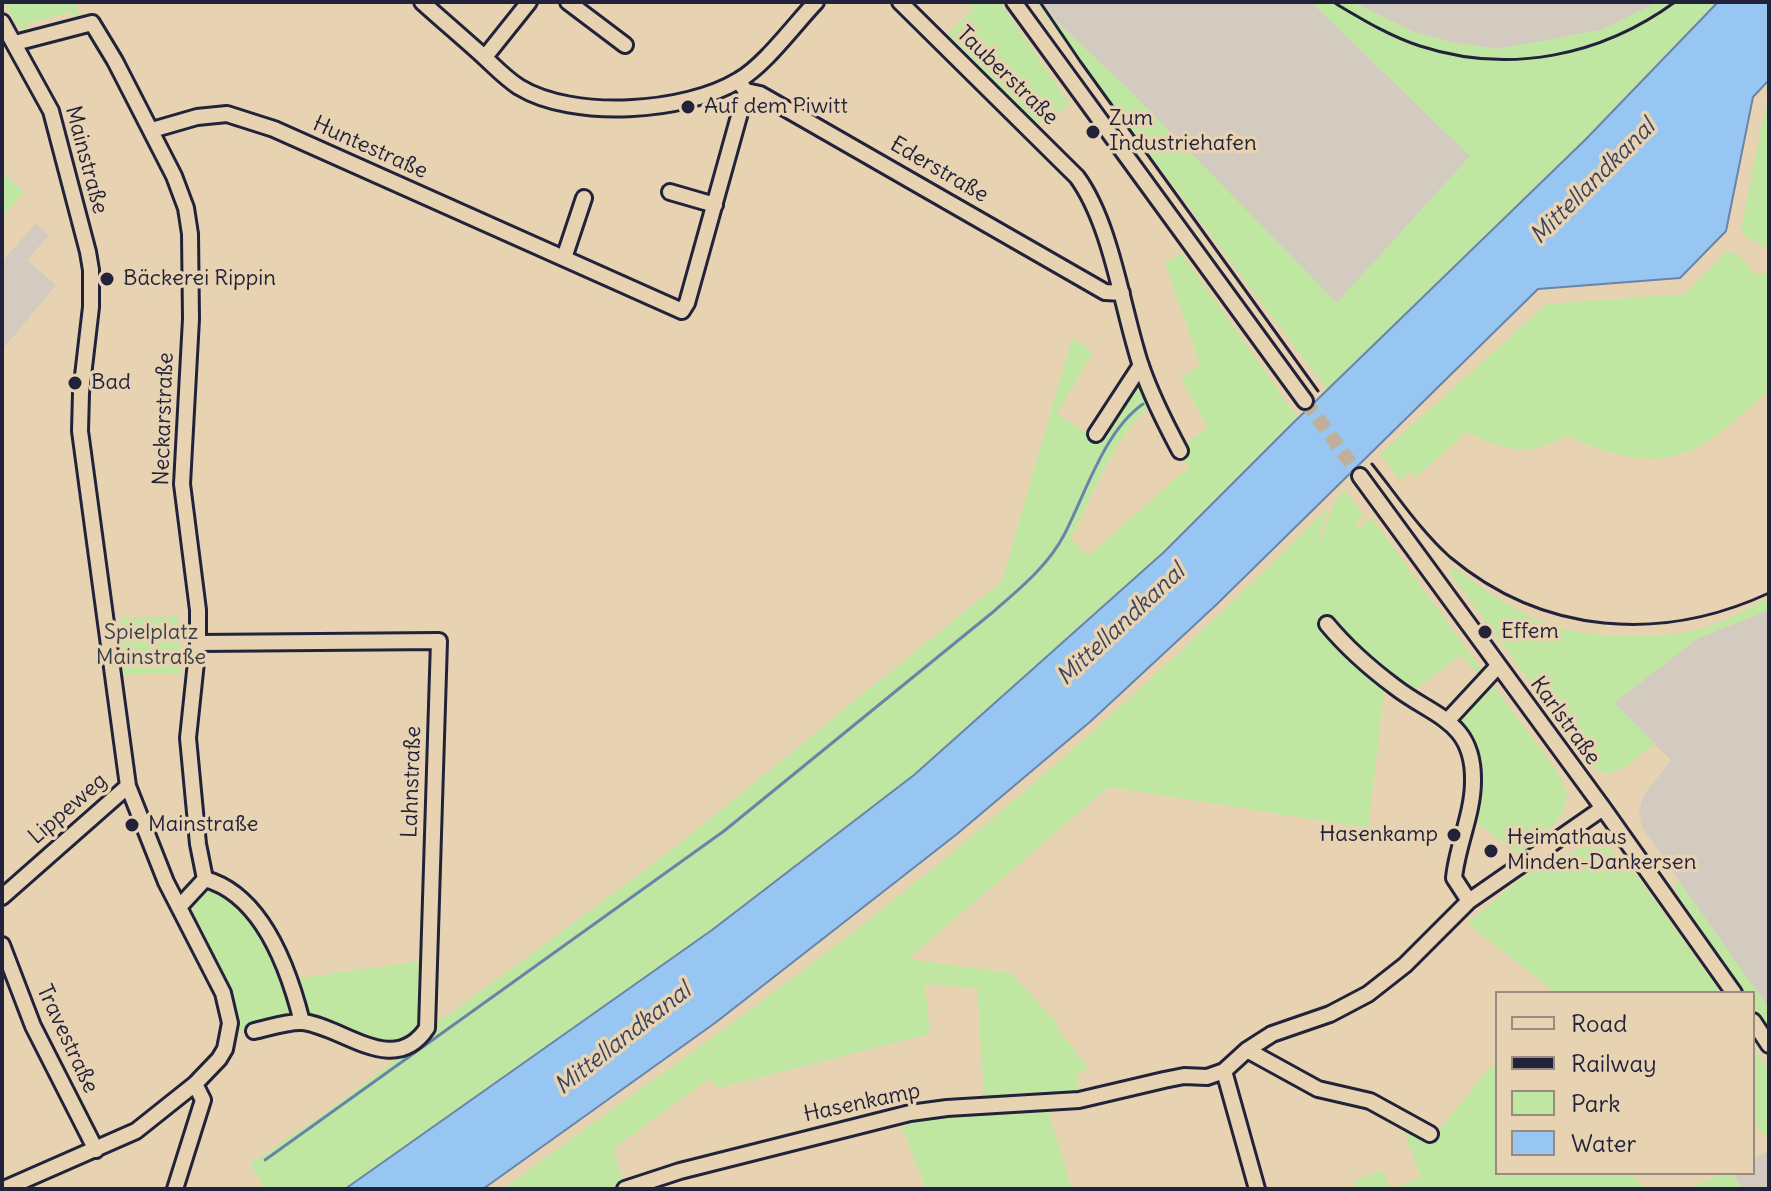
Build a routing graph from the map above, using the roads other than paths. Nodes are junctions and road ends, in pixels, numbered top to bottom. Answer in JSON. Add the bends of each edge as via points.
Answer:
{"nodes":[{"id":1,"x":422,"y":2,"type":"edge"},
{"id":2,"x":529,"y":2,"type":"edge"},
{"id":3,"x":568,"y":2,"type":"edge"},
{"id":4,"x":816,"y":2,"type":"edge"},
{"id":5,"x":900,"y":2,"type":"edge"},
{"id":6,"x":1014,"y":2,"type":"edge"},
{"id":7,"x":2,"y":22,"type":"edge"},
{"id":8,"x":15,"y":43,"type":"junction"},
{"id":9,"x":625,"y":45,"type":"dead end"},
{"id":10,"x":485,"y":57,"type":"junction"},
{"id":11,"x":742,"y":86,"type":"junction"},
{"id":12,"x":152,"y":130,"type":"junction"},
{"id":13,"x":670,"y":192,"type":"dead end"},
{"id":14,"x":584,"y":198,"type":"dead end"},
{"id":15,"x":715,"y":205,"type":"junction"},
{"id":16,"x":564,"y":258,"type":"junction"},
{"id":17,"x":1122,"y":293,"type":"junction"},
{"id":18,"x":1141,"y":365,"type":"junction"},
{"id":19,"x":1305,"y":401,"type":"tunnel mouth"},
{"id":20,"x":1096,"y":434,"type":"dead end"},
{"id":21,"x":1180,"y":451,"type":"dead end"},
{"id":22,"x":1360,"y":476,"type":"tunnel mouth"},
{"id":23,"x":1327,"y":624,"type":"dead end"},
{"id":24,"x":198,"y":643,"type":"junction"},
{"id":25,"x":1498,"y":666,"type":"junction"},
{"id":26,"x":1448,"y":720,"type":"junction"},
{"id":27,"x":128,"y":786,"type":"junction"},
{"id":28,"x":1603,"y":808,"type":"junction"},
{"id":29,"x":205,"y":879,"type":"junction"},
{"id":30,"x":2,"y":897,"type":"edge"},
{"id":31,"x":1469,"y":901,"type":"junction"},
{"id":32,"x":180,"y":906,"type":"junction"},
{"id":33,"x":2,"y":945,"type":"edge"},
{"id":34,"x":1733,"y":991,"type":"edge"},
{"id":35,"x":302,"y":1022,"type":"junction"},
{"id":36,"x":1755,"y":1024,"type":"edge"},
{"id":37,"x":254,"y":1031,"type":"dead end"},
{"id":38,"x":1769,"y":1045,"type":"edge"},
{"id":39,"x":1247,"y":1050,"type":"junction"},
{"id":40,"x":1224,"y":1071,"type":"junction"},
{"id":41,"x":195,"y":1084,"type":"junction"},
{"id":42,"x":1430,"y":1134,"type":"dead end"},
{"id":43,"x":96,"y":1150,"type":"junction"},
{"id":44,"x":4,"y":1189,"type":"edge"},
{"id":45,"x":175,"y":1189,"type":"edge"},
{"id":46,"x":625,"y":1189,"type":"edge"},
{"id":47,"x":1257,"y":1189,"type":"edge"}],
"edges":[{"from":1,"to":10,"type":"street"},
{"from":2,"to":10,"type":"street"},
{"from":3,"to":9,"type":"street"},
{"from":4,"to":11,"type":"street"},
{"from":5,"to":17,"type":"street","name":"Tauberstraße","via":[[1077,177],[1093,204]]},
{"from":6,"to":19,"type":"street"},
{"from":7,"to":8,"type":"street","name":"Mainstraße"},
{"from":8,"to":12,"type":"street","name":"Neckarstraße","via":[[92,23]]},
{"from":8,"to":27,"type":"street","name":"Mainstraße","via":[[51,111],[91,270],[80,431]]},
{"from":10,"to":11,"type":"street","via":[[522,88],[572,105],[636,107]]},
{"from":11,"to":15,"type":"street"},
{"from":11,"to":17,"type":"street","name":"Ederstraße","via":[[1105,292]]},
{"from":12,"to":16,"type":"street","name":"Huntestraße","via":[[227,114],[274,129]]},
{"from":12,"to":24,"type":"street","name":"Neckarstraße","via":[[186,208],[190,234],[182,484]]},
{"from":13,"to":15,"type":"street"},
{"from":14,"to":16,"type":"street"},
{"from":15,"to":16,"type":"street","name":"Huntestraße","via":[[682,311]]},
{"from":17,"to":18,"type":"street","name":"Tauberstraße"},
{"from":18,"to":20,"type":"street"},
{"from":18,"to":21,"type":"street","name":"Tauberstraße"},
{"from":22,"to":25,"type":"street","name":"Karlstraße"},
{"from":23,"to":26,"type":"street","via":[[1397,688]]},
{"from":24,"to":29,"type":"street","name":"Neckarstraße","via":[[188,738]]},
{"from":24,"to":35,"type":"street","name":"Lahnstraße","via":[[439,641],[427,1028],[414,1044],[391,1051]]},
{"from":25,"to":26,"type":"street"},
{"from":25,"to":28,"type":"street","name":"Karlstraße"},
{"from":26,"to":31,"type":"street","via":[[1472,762],[1471,802],[1454,878]]},
{"from":27,"to":30,"type":"street","name":"Lippeweg"},
{"from":27,"to":32,"type":"street","name":"Mainstraße"},
{"from":28,"to":31,"type":"street"},
{"from":28,"to":34,"type":"street","name":"Karlstraße"},
{"from":29,"to":32,"type":"street"},
{"from":29,"to":35,"type":"street","via":[[231,892],[260,922],[292,980]]},
{"from":31,"to":39,"type":"street","via":[[1368,994],[1272,1034]]},
{"from":32,"to":41,"type":"street","name":"Mainstraße","via":[[223,993],[230,1023],[225,1049]]},
{"from":33,"to":43,"type":"street","name":"Travestraße","via":[[33,1026]]},
{"from":35,"to":37,"type":"street"},
{"from":36,"to":38,"type":"street"},
{"from":39,"to":40,"type":"street"},
{"from":39,"to":42,"type":"street","via":[[1318,1089],[1370,1101]]},
{"from":40,"to":46,"type":"street","name":"Hasenkamp","via":[[1079,1100],[910,1113]]},
{"from":40,"to":47,"type":"street"},
{"from":41,"to":43,"type":"street","name":"Mainstraße","via":[[136,1131]]},
{"from":41,"to":45,"type":"street","via":[[203,1100]]},
{"from":43,"to":44,"type":"street","name":"Mainstraße"}]}
